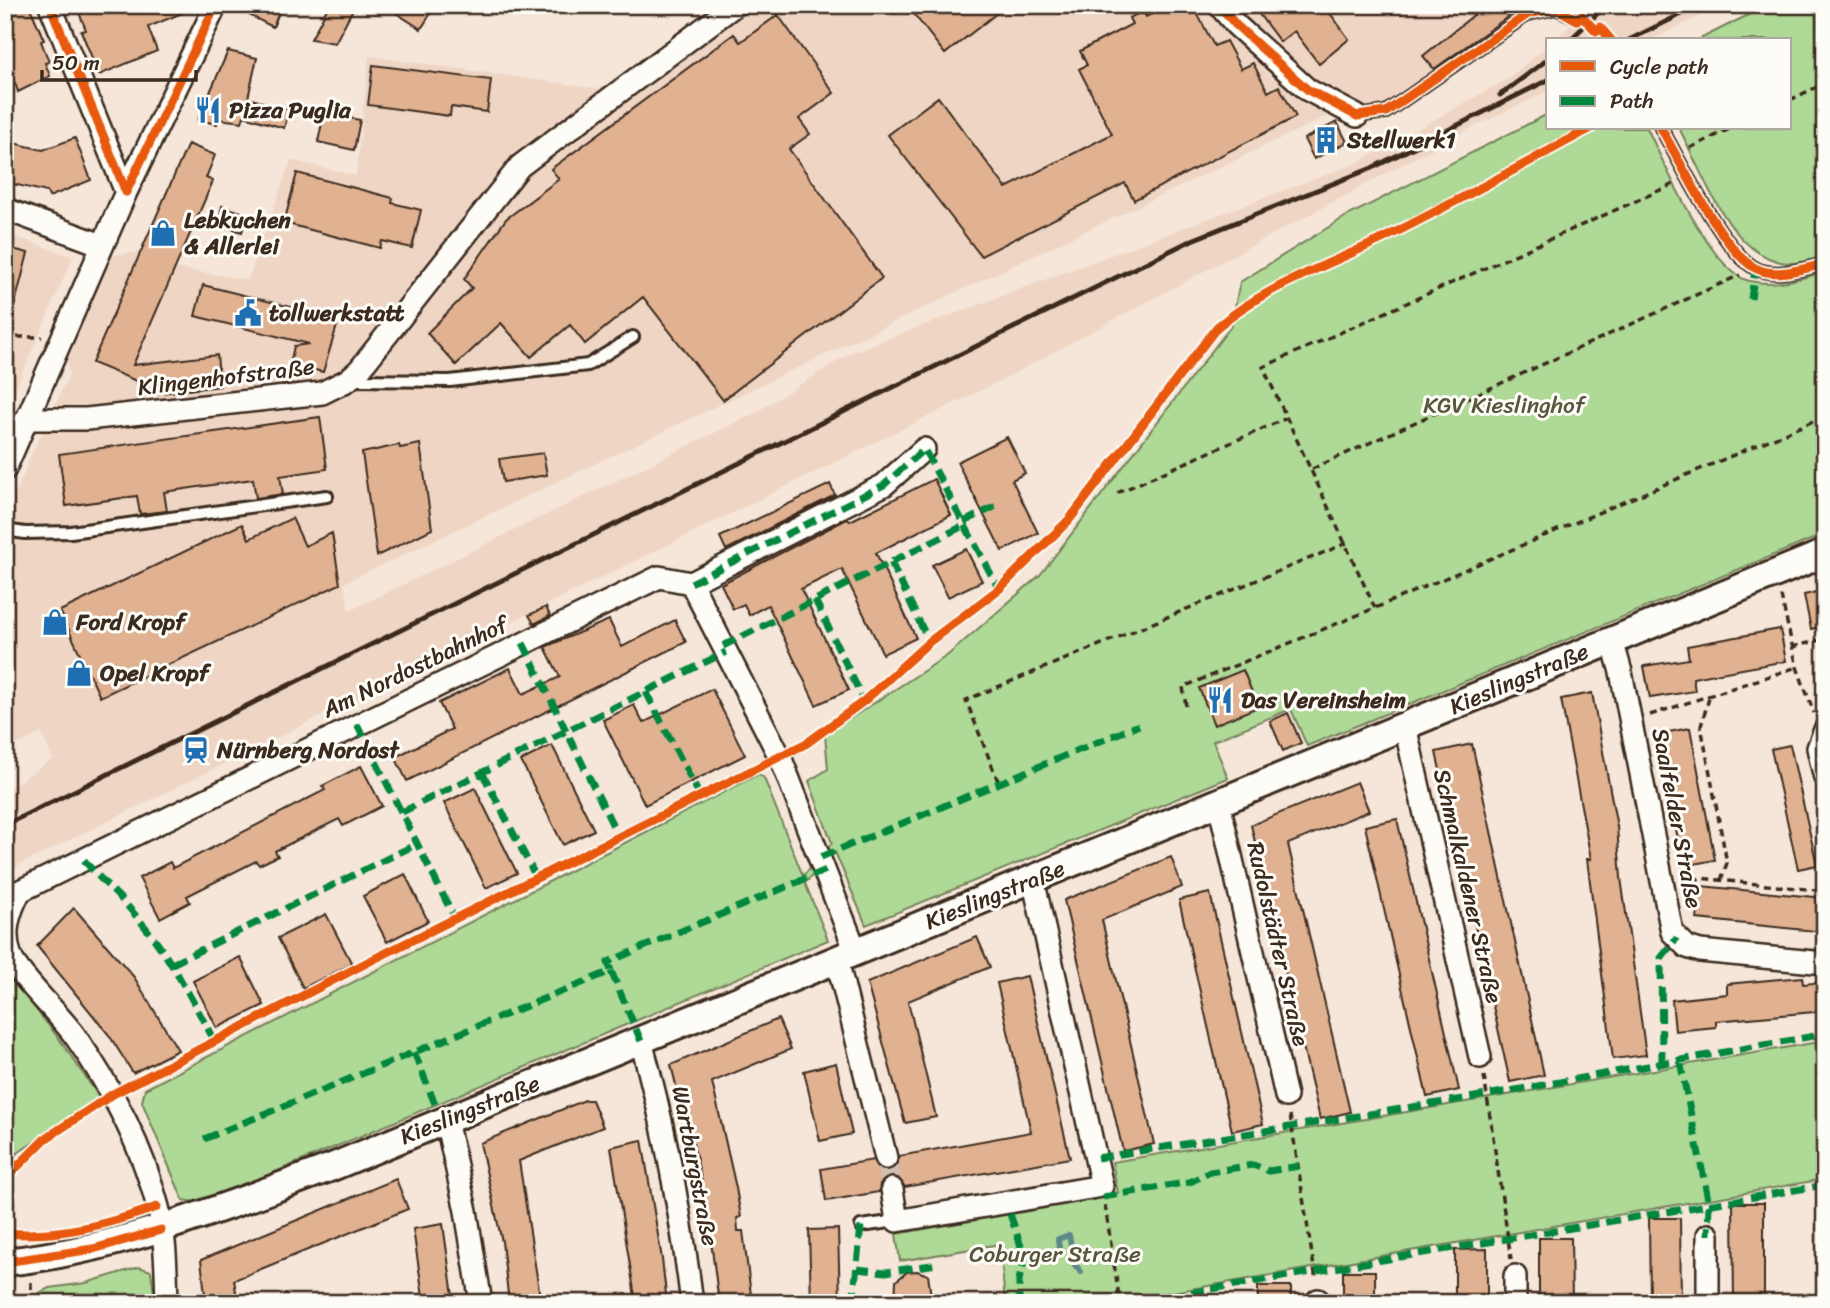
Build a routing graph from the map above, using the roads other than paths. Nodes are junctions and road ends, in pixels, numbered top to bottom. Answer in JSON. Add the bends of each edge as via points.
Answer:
{"nodes":[{"id":1,"x":50,"y":5,"type":"edge"},
{"id":2,"x":216,"y":5,"type":"edge"},
{"id":3,"x":735,"y":5,"type":"edge"},
{"id":4,"x":1219,"y":5,"type":"edge"},
{"id":5,"x":1573,"y":16,"type":"road end"},
{"id":6,"x":1357,"y":116,"type":"joint"},
{"id":7,"x":1662,"y":130,"type":"edge"},
{"id":8,"x":126,"y":192,"type":"junction"},
{"id":9,"x":5,"y":209,"type":"edge"},
{"id":10,"x":102,"y":245,"type":"junction"},
{"id":11,"x":1825,"y":264,"type":"edge"},
{"id":12,"x":633,"y":337,"type":"dead end"},
{"id":13,"x":348,"y":380,"type":"junction"},
{"id":14,"x":26,"y":419,"type":"junction"},
{"id":15,"x":924,"y":449,"type":"dead end"},
{"id":16,"x":5,"y":469,"type":"edge"},
{"id":17,"x":327,"y":496,"type":"dead end"},
{"id":18,"x":5,"y":530,"type":"edge"},
{"id":19,"x":1825,"y":553,"type":"edge"},
{"id":20,"x":691,"y":583,"type":"junction"},
{"id":21,"x":1612,"y":640,"type":"junction"},
{"id":22,"x":1405,"y":726,"type":"junction"},
{"id":23,"x":1823,"y":731,"type":"edge"},
{"id":24,"x":1825,"y":778,"type":"edge"},
{"id":25,"x":1219,"y":803,"type":"junction"},
{"id":26,"x":1033,"y":879,"type":"junction"},
{"id":27,"x":847,"y":956,"type":"junction"},
{"id":28,"x":1825,"y":963,"type":"edge"},
{"id":29,"x":641,"y":1041,"type":"junction"},
{"id":30,"x":1480,"y":1057,"type":"dead end"},
{"id":31,"x":1286,"y":1096,"type":"dead end"},
{"id":32,"x":446,"y":1120,"type":"junction"},
{"id":33,"x":886,"y":1158,"type":"tunnel mouth"},
{"id":34,"x":892,"y":1189,"type":"tunnel mouth"},
{"id":35,"x":897,"y":1221,"type":"junction"},
{"id":36,"x":861,"y":1226,"type":"dead end"},
{"id":37,"x":161,"y":1230,"type":"junction"},
{"id":38,"x":1708,"y":1235,"type":"dead end"},
{"id":39,"x":5,"y":1262,"type":"edge"},
{"id":40,"x":1515,"y":1276,"type":"road end"},
{"id":41,"x":167,"y":1303,"type":"edge"},
{"id":42,"x":481,"y":1303,"type":"edge"},
{"id":43,"x":692,"y":1303,"type":"edge"},
{"id":44,"x":1515,"y":1303,"type":"edge"},
{"id":45,"x":1708,"y":1303,"type":"edge"}],
"edges":[{"from":1,"to":8,"type":"street"},
{"from":2,"to":8,"type":"street"},
{"from":3,"to":13,"type":"street","name":"Klingenhofstraße","via":[[520,166]]},
{"from":4,"to":6,"type":"street","via":[[1308,90]]},
{"from":5,"to":6,"type":"lane","via":[[1556,8],[1528,13],[1386,112]]},
{"from":7,"to":11,"type":"lane","via":[[1732,247],[1755,268],[1782,273]]},
{"from":8,"to":10,"type":"street"},
{"from":9,"to":10,"type":"street"},
{"from":10,"to":14,"type":"street"},
{"from":12,"to":13,"type":"lane","via":[[588,365],[450,381]]},
{"from":13,"to":14,"type":"street","name":"Klingenhofstraße","via":[[322,393],[87,419]]},
{"from":14,"to":16,"type":"street"},
{"from":15,"to":20,"type":"street","via":[[884,485]]},
{"from":17,"to":18,"type":"lane","via":[[71,532]]},
{"from":19,"to":21,"type":"street","name":"Kieslingstraße"},
{"from":20,"to":27,"type":"street","via":[[781,759]]},
{"from":20,"to":37,"type":"street","name":"Am Nordostbahnhof","via":[[659,577],[20,891],[9,912],[11,958],[74,1035],[113,1094],[149,1183]]},
{"from":21,"to":22,"type":"street","name":"Kieslingstraße"},
{"from":21,"to":28,"type":"street","name":"Saalfelder Straße","via":[[1672,932],[1687,947]]},
{"from":22,"to":25,"type":"street","name":"Kieslingstraße"},
{"from":22,"to":30,"type":"street","name":"Schmalkaldener Straße"},
{"from":23,"to":24,"type":"street","via":[[1818,748]]},
{"from":25,"to":26,"type":"street","name":"Kieslingstraße"},
{"from":25,"to":31,"type":"street","name":"Rudolstädter Straße"},
{"from":26,"to":27,"type":"street","name":"Kieslingstraße"},
{"from":26,"to":35,"type":"street","via":[[1102,1186]]},
{"from":27,"to":29,"type":"street","name":"Kieslingstraße"},
{"from":27,"to":33,"type":"street"},
{"from":29,"to":32,"type":"street","name":"Kieslingstraße"},
{"from":29,"to":43,"type":"street","name":"Wartburgstraße","via":[[672,1165]]},
{"from":32,"to":37,"type":"street","name":"Kieslingstraße"},
{"from":32,"to":42,"type":"street"},
{"from":34,"to":35,"type":"street"},
{"from":35,"to":36,"type":"lane"},
{"from":37,"to":39,"type":"street","name":"Kieslingstraße","via":[[93,1249]]},
{"from":37,"to":41,"type":"street","name":"Am Nordostbahnhof"},
{"from":38,"to":45,"type":"street"},
{"from":40,"to":44,"type":"street"}]}
